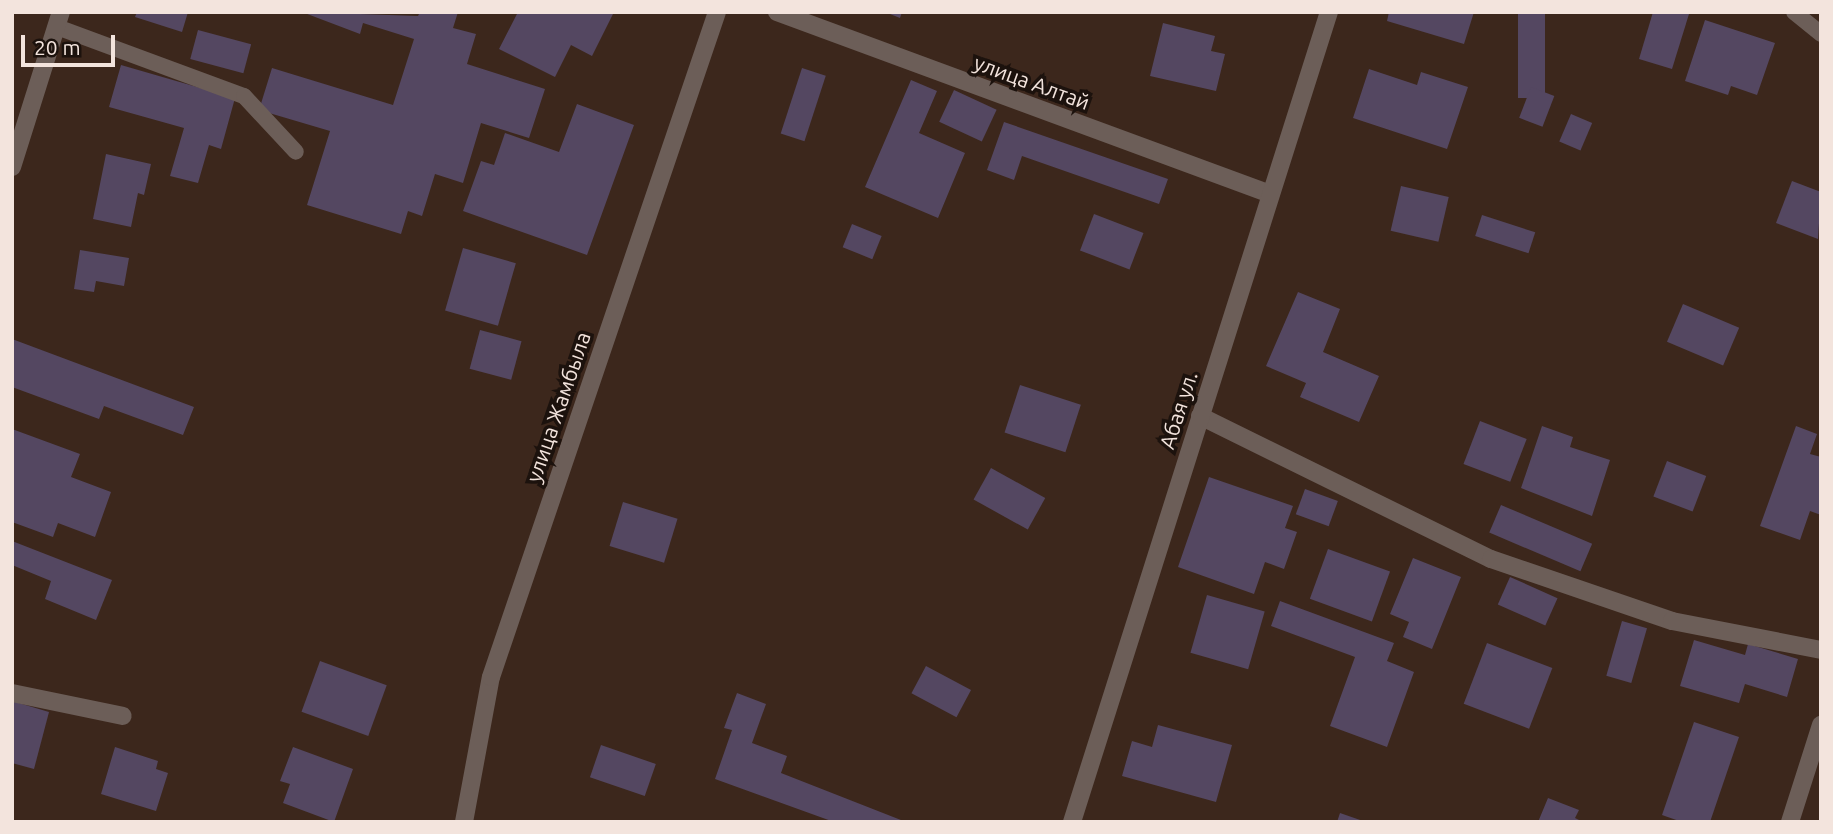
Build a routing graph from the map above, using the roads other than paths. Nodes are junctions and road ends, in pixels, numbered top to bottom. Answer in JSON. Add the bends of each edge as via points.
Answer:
{"nodes":[{"id":1,"x":717,"y":12,"type":"edge"},
{"id":2,"x":777,"y":12,"type":"edge"},
{"id":3,"x":1329,"y":12,"type":"edge"},
{"id":4,"x":1794,"y":12,"type":"edge"},
{"id":5,"x":59,"y":20,"type":"edge"},
{"id":6,"x":1821,"y":34,"type":"edge"},
{"id":7,"x":296,"y":152,"type":"dead end"},
{"id":8,"x":12,"y":167,"type":"edge"},
{"id":9,"x":1270,"y":194,"type":"junction"},
{"id":10,"x":1200,"y":415,"type":"junction"},
{"id":11,"x":1821,"y":650,"type":"edge"},
{"id":12,"x":12,"y":693,"type":"edge"},
{"id":13,"x":123,"y":716,"type":"dead end"},
{"id":14,"x":1821,"y":725,"type":"edge"},
{"id":15,"x":464,"y":822,"type":"edge"},
{"id":16,"x":1072,"y":822,"type":"edge"},
{"id":17,"x":1790,"y":822,"type":"edge"}],
"edges":[{"from":1,"to":15,"type":"street","name":"улица Жамбыла","via":[[491,677]]},
{"from":2,"to":9,"type":"street","name":"улица Алтай"},
{"from":3,"to":9,"type":"street","name":"Абая ул."},
{"from":4,"to":6,"type":"lane"},
{"from":5,"to":7,"type":"lane","via":[[244,96]]},
{"from":5,"to":8,"type":"street"},
{"from":9,"to":10,"type":"street","name":"Абая ул."},
{"from":10,"to":11,"type":"street","via":[[1491,559],[1672,621]]},
{"from":10,"to":16,"type":"street","name":"Абая ул."},
{"from":12,"to":13,"type":"street"},
{"from":14,"to":17,"type":"street"}]}
